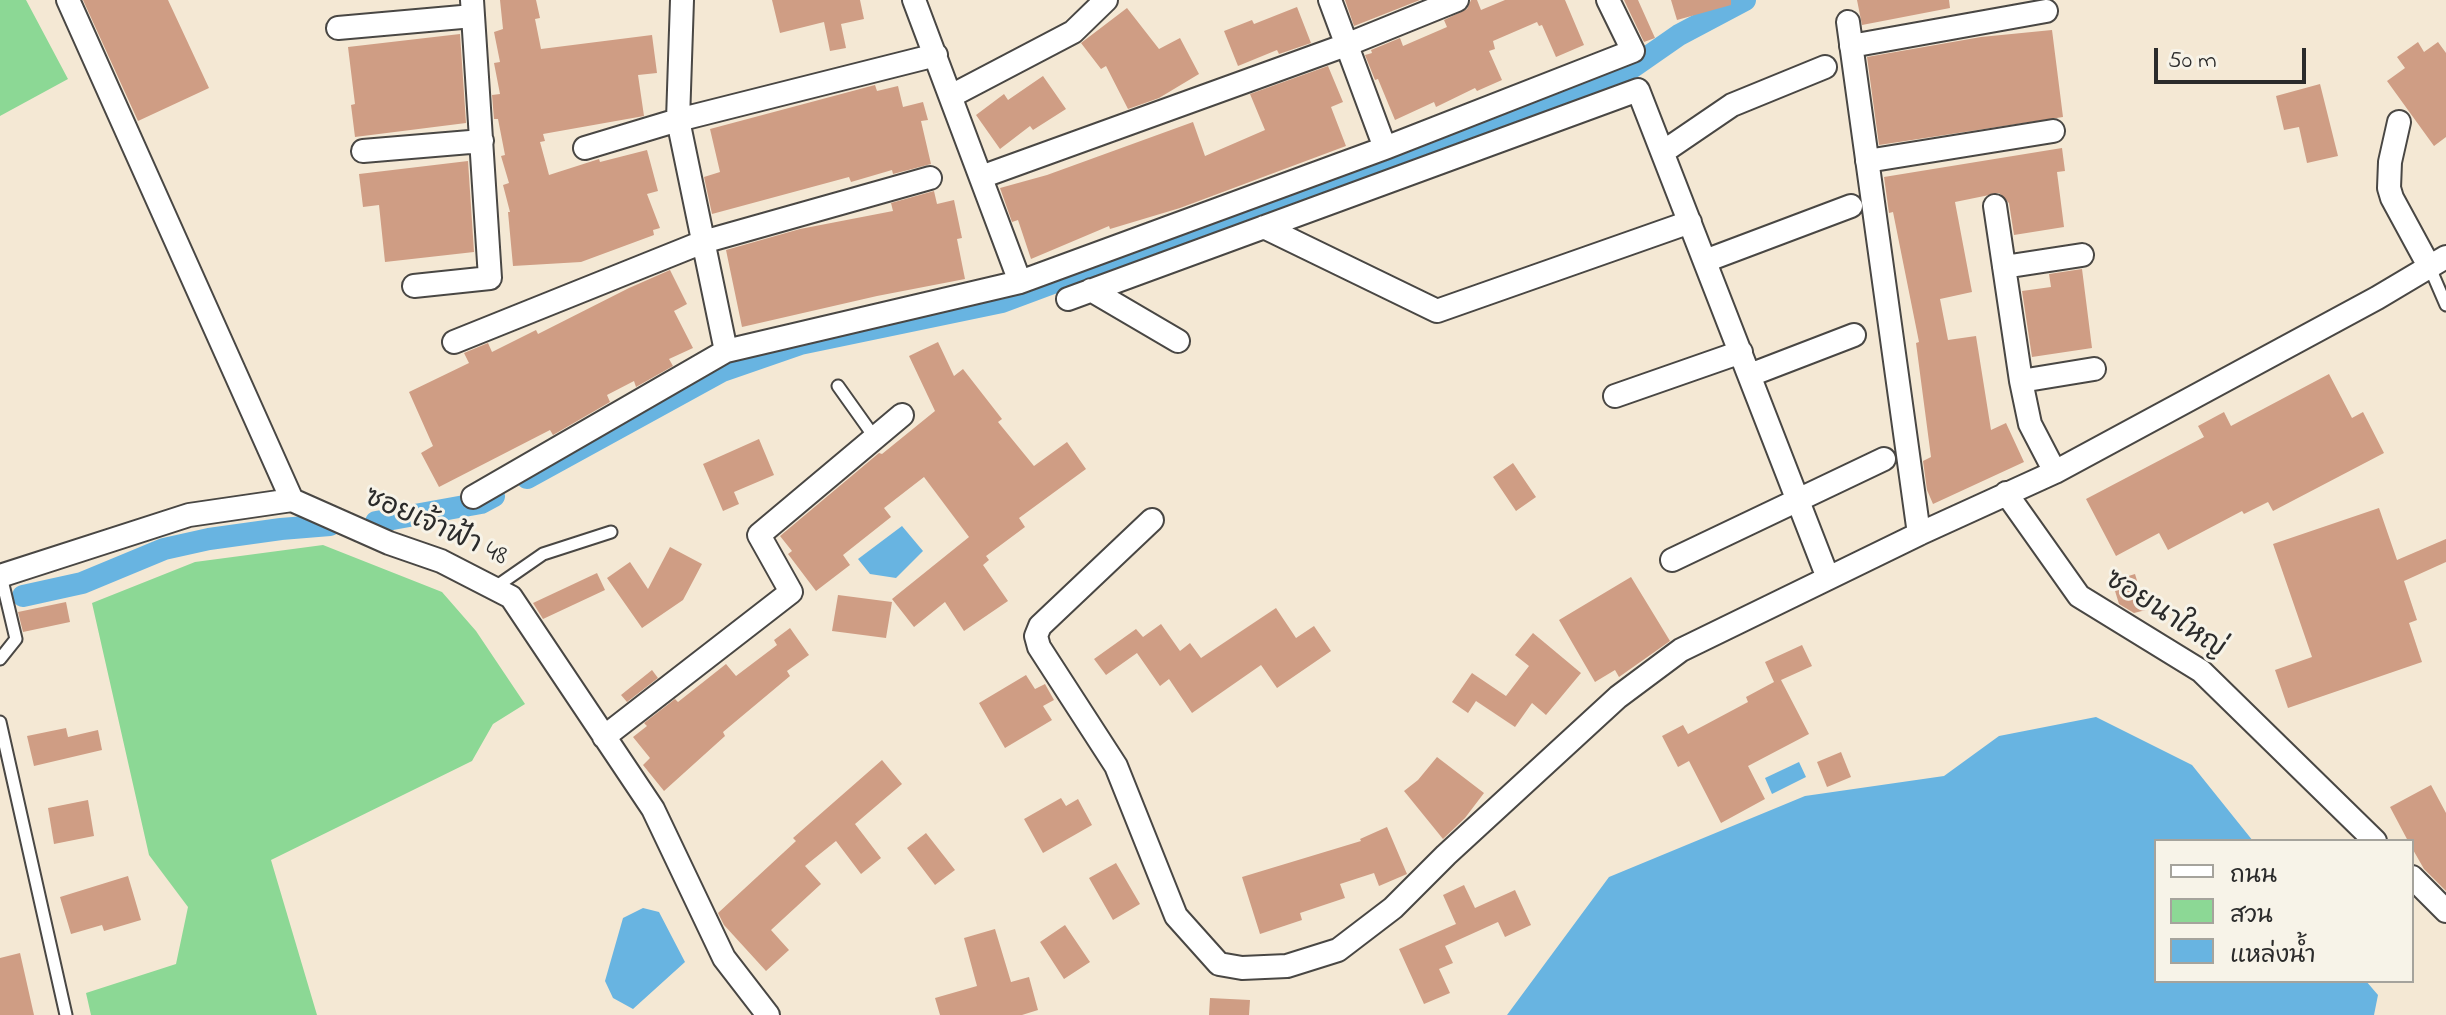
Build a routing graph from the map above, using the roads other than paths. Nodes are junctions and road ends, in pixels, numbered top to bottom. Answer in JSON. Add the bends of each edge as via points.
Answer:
{"nodes":[{"id":1,"x":68,"y":0,"type":"edge"},
{"id":2,"x":682,"y":0,"type":"edge"},
{"id":3,"x":914,"y":0,"type":"edge"},
{"id":4,"x":1106,"y":0,"type":"edge"},
{"id":5,"x":1330,"y":0,"type":"edge"},
{"id":6,"x":1457,"y":0,"type":"edge"},
{"id":7,"x":1608,"y":0,"type":"edge"},
{"id":8,"x":472,"y":8,"type":"edge"},
{"id":9,"x":2046,"y":11,"type":"dead end"},
{"id":10,"x":1848,"y":22,"type":"dead end"},
{"id":11,"x":338,"y":28,"type":"dead end"},
{"id":12,"x":1346,"y":45,"type":"junction"},
{"id":13,"x":1851,"y":46,"type":"junction"},
{"id":14,"x":936,"y":55,"type":"junction"},
{"id":15,"x":1825,"y":67,"type":"dead end"},
{"id":16,"x":951,"y":96,"type":"junction"},
{"id":17,"x":678,"y":120,"type":"junction"},
{"id":18,"x":2399,"y":122,"type":"dead end"},
{"id":19,"x":2053,"y":131,"type":"dead end"},
{"id":20,"x":482,"y":141,"type":"junction"},
{"id":21,"x":585,"y":148,"type":"dead end"},
{"id":22,"x":1385,"y":148,"type":"junction"},
{"id":23,"x":363,"y":151,"type":"dead end"},
{"id":24,"x":1663,"y":152,"type":"junction"},
{"id":25,"x":1867,"y":161,"type":"junction"},
{"id":26,"x":981,"y":177,"type":"junction"},
{"id":27,"x":930,"y":178,"type":"dead end"},
{"id":28,"x":1851,"y":206,"type":"dead end"},
{"id":29,"x":1995,"y":206,"type":"dead end"},
{"id":30,"x":1690,"y":222,"type":"junction"},
{"id":31,"x":1264,"y":227,"type":"junction"},
{"id":32,"x":703,"y":242,"type":"junction"},
{"id":33,"x":2082,"y":255,"type":"dead end"},
{"id":34,"x":1705,"y":261,"type":"junction"},
{"id":35,"x":2438,"y":263,"type":"edge"},
{"id":36,"x":2004,"y":267,"type":"junction"},
{"id":37,"x":1020,"y":282,"type":"junction"},
{"id":38,"x":414,"y":286,"type":"dead end"},
{"id":39,"x":1091,"y":290,"type":"junction"},
{"id":40,"x":1068,"y":299,"type":"dead end"},
{"id":41,"x":2446,"y":305,"type":"edge"},
{"id":42,"x":1854,"y":335,"type":"dead end"},
{"id":43,"x":1178,"y":341,"type":"dead end"},
{"id":44,"x":454,"y":342,"type":"dead end"},
{"id":45,"x":726,"y":351,"type":"junction"},
{"id":46,"x":1741,"y":352,"type":"junction"},
{"id":47,"x":2094,"y":369,"type":"dead end"},
{"id":48,"x":1750,"y":375,"type":"junction"},
{"id":49,"x":2021,"y":381,"type":"junction"},
{"id":50,"x":838,"y":386,"type":"dead end"},
{"id":51,"x":1615,"y":396,"type":"dead end"},
{"id":52,"x":902,"y":415,"type":"dead end"},
{"id":53,"x":875,"y":438,"type":"junction"},
{"id":54,"x":1884,"y":459,"type":"dead end"},
{"id":55,"x":2055,"y":472,"type":"junction"},
{"id":56,"x":2006,"y":493,"type":"junction"},
{"id":57,"x":473,"y":497,"type":"dead end"},
{"id":58,"x":292,"y":500,"type":"junction"},
{"id":59,"x":1798,"y":501,"type":"junction"},
{"id":60,"x":1152,"y":520,"type":"dead end"},
{"id":61,"x":611,"y":532,"type":"dead end"},
{"id":62,"x":1919,"y":534,"type":"junction"},
{"id":63,"x":1672,"y":560,"type":"dead end"},
{"id":64,"x":1,"y":576,"type":"edge"},
{"id":65,"x":1828,"y":578,"type":"junction"},
{"id":66,"x":494,"y":588,"type":"junction"},
{"id":67,"x":0,"y":659,"type":"edge"},
{"id":68,"x":0,"y":722,"type":"edge"},
{"id":69,"x":604,"y":737,"type":"junction"},
{"id":70,"x":2373,"y":839,"type":"edge"},
{"id":71,"x":2414,"y":879,"type":"edge"},
{"id":72,"x":2446,"y":911,"type":"edge"},
{"id":73,"x":66,"y":1015,"type":"edge"},
{"id":74,"x":768,"y":1015,"type":"edge"}],
"edges":[{"from":1,"to":58,"type":"street"},
{"from":2,"to":17,"type":"street"},
{"from":3,"to":14,"type":"street"},
{"from":4,"to":16,"type":"street","via":[[1073,32]]},
{"from":5,"to":12,"type":"street"},
{"from":6,"to":12,"type":"street"},
{"from":7,"to":22,"type":"street","via":[[1633,51]]},
{"from":8,"to":11,"type":"street"},
{"from":8,"to":20,"type":"street"},
{"from":9,"to":13,"type":"street"},
{"from":10,"to":13,"type":"street"},
{"from":12,"to":22,"type":"street"},
{"from":12,"to":26,"type":"street"},
{"from":13,"to":25,"type":"street"},
{"from":14,"to":16,"type":"street"},
{"from":14,"to":17,"type":"street"},
{"from":15,"to":24,"type":"street","via":[[1732,105]]},
{"from":16,"to":26,"type":"street"},
{"from":17,"to":21,"type":"street"},
{"from":17,"to":32,"type":"street"},
{"from":18,"to":35,"type":"street","via":[[2389,188]]},
{"from":19,"to":25,"type":"street"},
{"from":20,"to":23,"type":"street"},
{"from":20,"to":38,"type":"street","via":[[490,278]]},
{"from":22,"to":37,"type":"street"},
{"from":24,"to":30,"type":"street"},
{"from":24,"to":31,"type":"street","via":[[1638,90]]},
{"from":25,"to":62,"type":"street"},
{"from":26,"to":37,"type":"street"},
{"from":27,"to":32,"type":"street"},
{"from":28,"to":34,"type":"street"},
{"from":29,"to":36,"type":"street"},
{"from":30,"to":31,"type":"street","via":[[1437,311]]},
{"from":30,"to":34,"type":"street"},
{"from":31,"to":39,"type":"street"},
{"from":32,"to":44,"type":"street"},
{"from":32,"to":45,"type":"street"},
{"from":33,"to":36,"type":"street"},
{"from":34,"to":46,"type":"street"},
{"from":35,"to":41,"type":"lane"},
{"from":35,"to":55,"type":"street"},
{"from":36,"to":49,"type":"street"},
{"from":37,"to":45,"type":"street"},
{"from":39,"to":40,"type":"street"},
{"from":39,"to":43,"type":"street"},
{"from":42,"to":48,"type":"street"},
{"from":45,"to":57,"type":"street"},
{"from":46,"to":48,"type":"street"},
{"from":46,"to":51,"type":"street"},
{"from":47,"to":49,"type":"street"},
{"from":48,"to":59,"type":"street"},
{"from":49,"to":55,"type":"street","via":[[2030,424]]},
{"from":50,"to":53,"type":"lane"},
{"from":52,"to":53,"type":"street"},
{"from":53,"to":69,"type":"street","via":[[759,535],[791,592]]},
{"from":54,"to":59,"type":"street"},
{"from":55,"to":56,"type":"street"},
{"from":56,"to":62,"type":"street"},
{"from":56,"to":70,"type":"street","name":"ซอยนาใหญ่","via":[[2079,596],[2201,671]]},
{"from":58,"to":64,"type":"street","via":[[189,515]]},
{"from":58,"to":66,"type":"street","name":"ซอยเจ้าฟ้า 48"},
{"from":59,"to":63,"type":"street"},
{"from":59,"to":65,"type":"street"},
{"from":60,"to":65,"type":"street","via":[[1040,626],[1036,636],[1116,766],[1176,916],[1219,964],[1242,968],[1287,966],[1338,950],[1393,908],[1618,697],[1681,650]]},
{"from":61,"to":66,"type":"lane","via":[[543,554]]},
{"from":62,"to":65,"type":"street"},
{"from":64,"to":67,"type":"lane","via":[[16,639]]},
{"from":66,"to":69,"type":"street","name":"ซอยเจ้าฟ้า 48","via":[[511,597]]},
{"from":68,"to":73,"type":"lane"},
{"from":69,"to":74,"type":"street","name":"ซอยเจ้าฟ้า 48","via":[[653,809],[724,958]]},
{"from":71,"to":72,"type":"street"}]}
